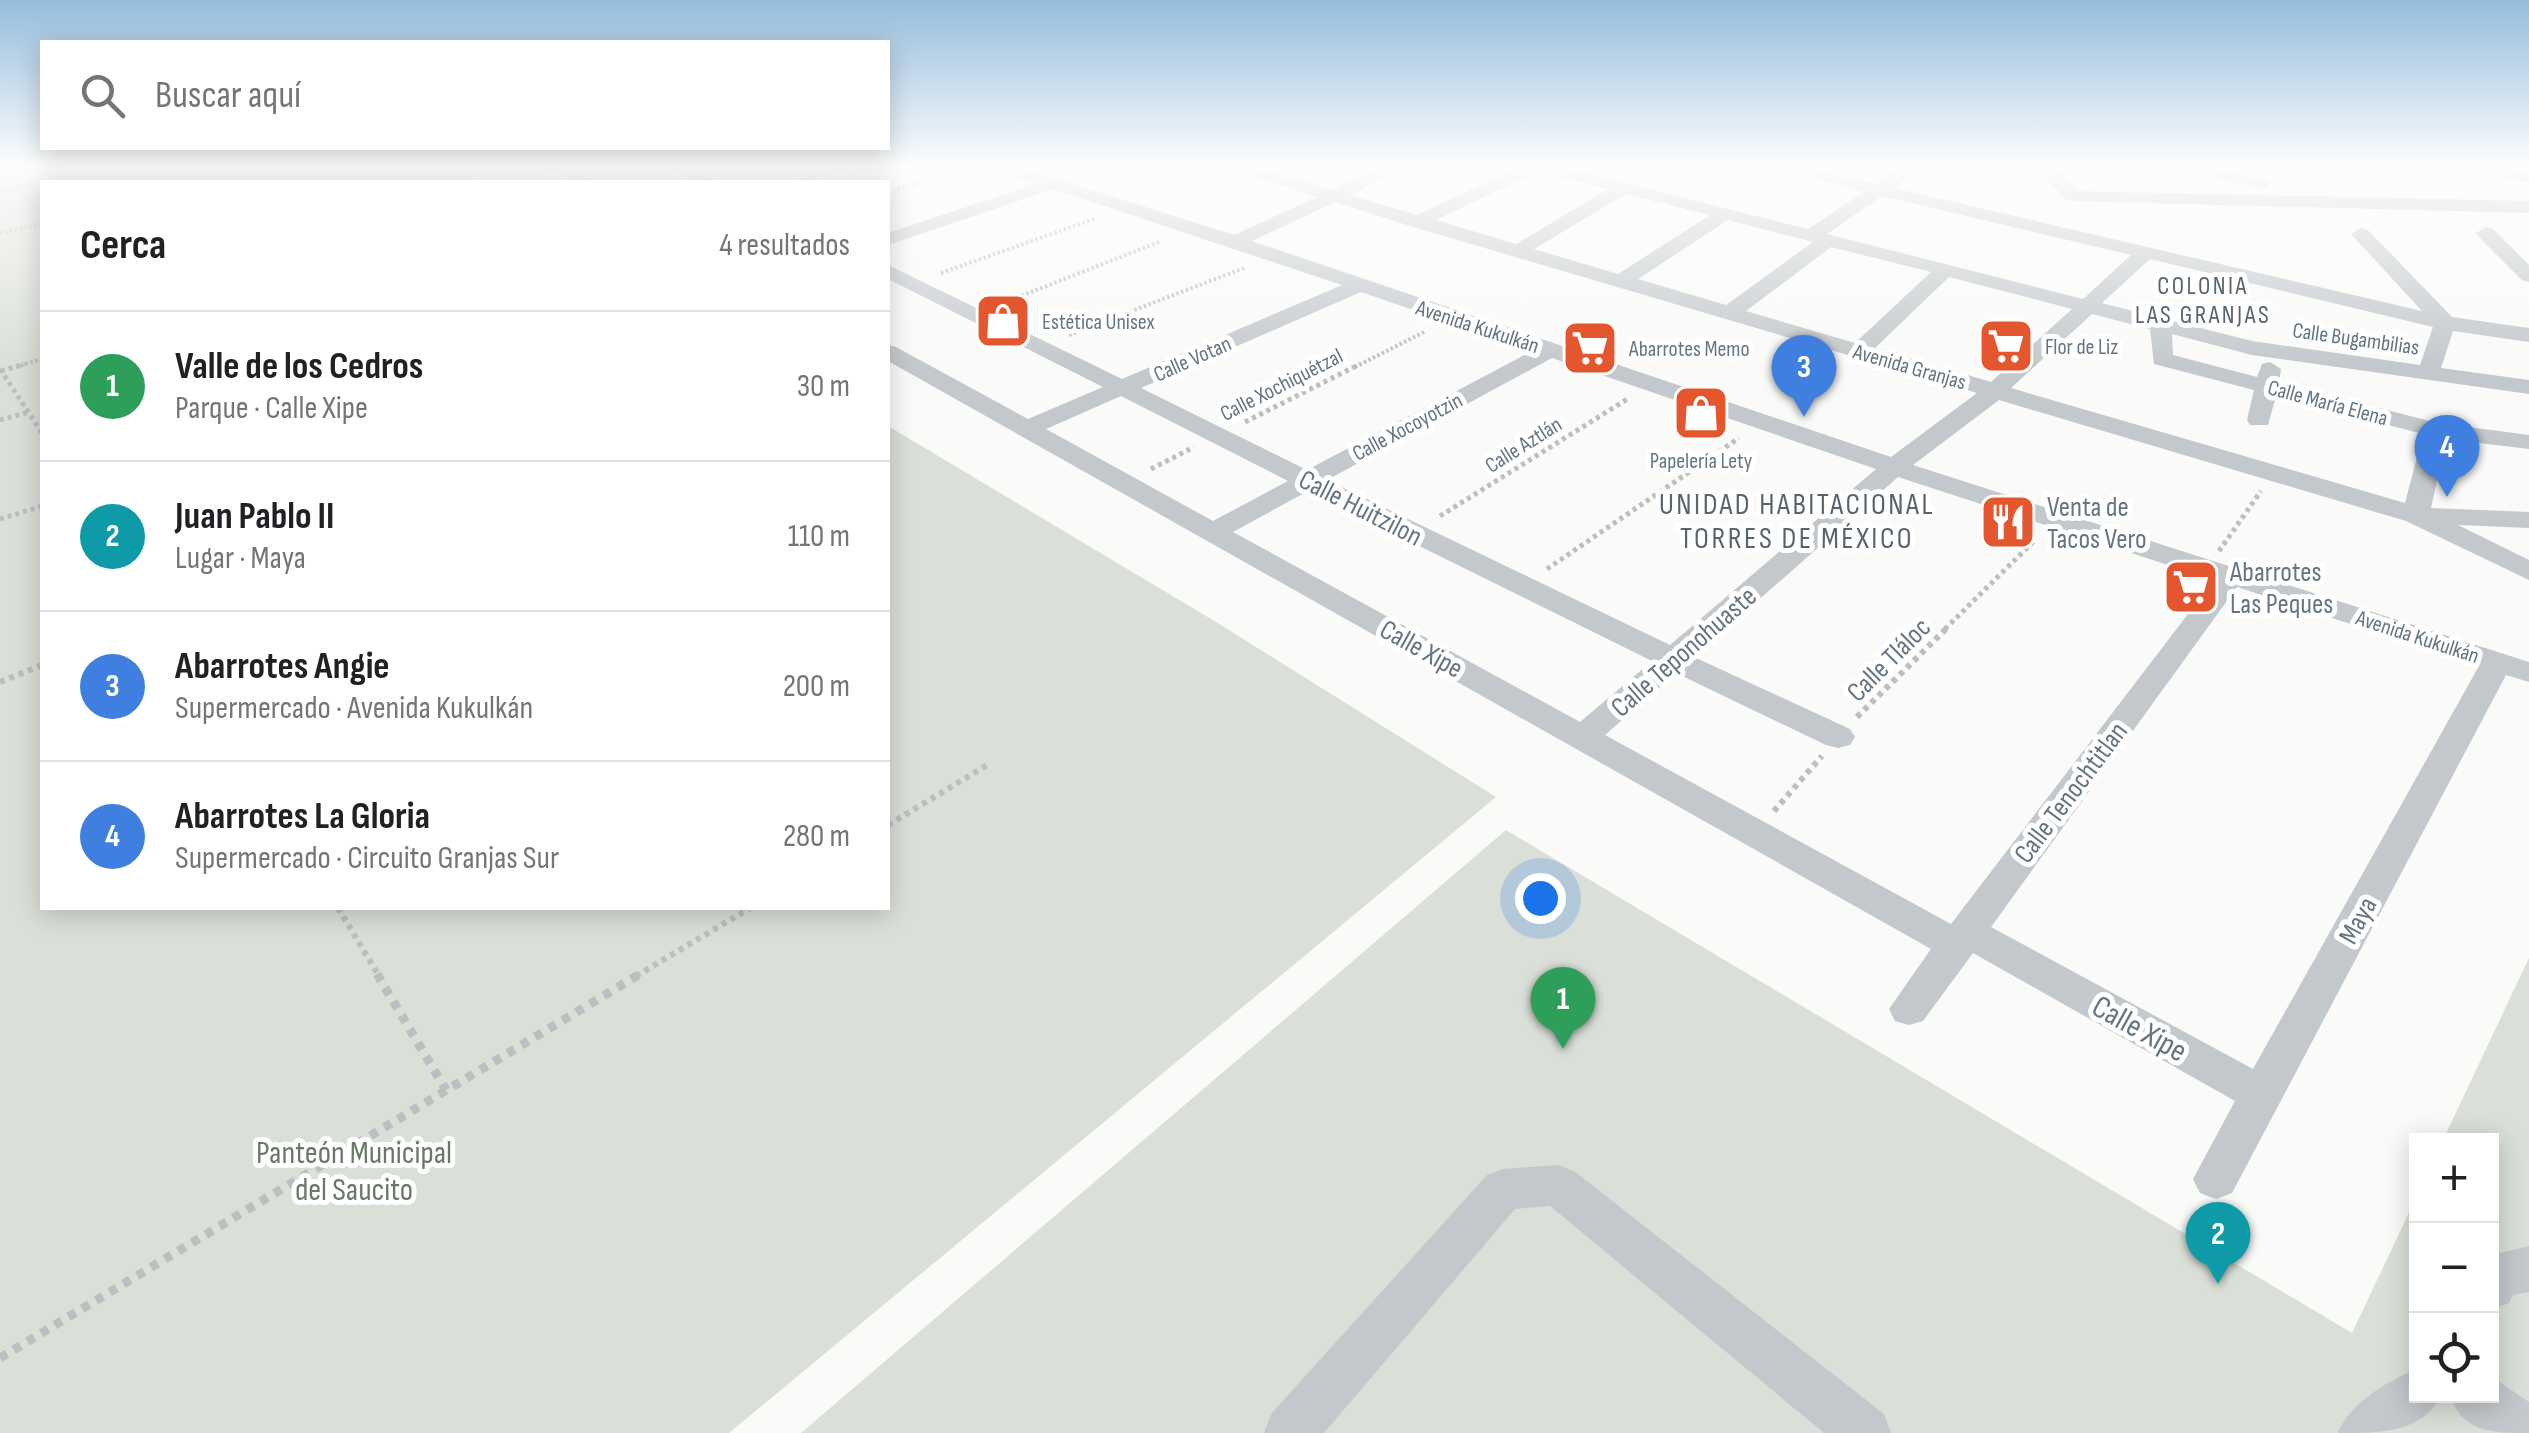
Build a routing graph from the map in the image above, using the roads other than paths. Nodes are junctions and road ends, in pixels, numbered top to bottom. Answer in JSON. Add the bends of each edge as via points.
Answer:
{"nodes":[{"id":1,"x":1209,"y":233,"type":"edge"},
{"id":2,"x":1252,"y":233,"type":"edge"},
{"id":3,"x":1455,"y":233,"type":"edge"},
{"id":4,"x":1548,"y":233,"type":"edge"},
{"id":5,"x":1696,"y":233,"type":"edge"},
{"id":6,"x":1799,"y":233,"type":"edge"},
{"id":7,"x":1826,"y":233,"type":"edge"},
{"id":8,"x":2064,"y":233,"type":"edge"},
{"id":9,"x":2362,"y":234,"type":"dead end"},
{"id":10,"x":2486,"y":234,"type":"dead end"},
{"id":11,"x":1819,"y":238,"type":"junction"},
{"id":12,"x":1234,"y":242,"type":"junction"},
{"id":13,"x":1518,"y":251,"type":"junction"},
{"id":14,"x":2146,"y":252,"type":"junction"},
{"id":15,"x":1945,"y":270,"type":"junction"},
{"id":16,"x":2529,"y":276,"type":"edge"},
{"id":17,"x":900,"y":277,"type":"edge"},
{"id":18,"x":1621,"y":281,"type":"junction"},
{"id":19,"x":1356,"y":286,"type":"junction"},
{"id":20,"x":2085,"y":305,"type":"junction"},
{"id":21,"x":1729,"y":313,"type":"junction"},
{"id":22,"x":2445,"y":323,"type":"junction"},
{"id":23,"x":2161,"y":324,"type":"junction"},
{"id":24,"x":2529,"y":335,"type":"edge"},
{"id":25,"x":1550,"y":350,"type":"junction"},
{"id":26,"x":1859,"y":351,"type":"junction"},
{"id":27,"x":890,"y":353,"type":"edge"},
{"id":28,"x":2428,"y":374,"type":"junction"},
{"id":29,"x":2270,"y":378,"type":"junction"},
{"id":30,"x":2529,"y":386,"type":"edge"},
{"id":31,"x":1123,"y":388,"type":"junction"},
{"id":32,"x":1995,"y":391,"type":"junction"},
{"id":33,"x":2259,"y":420,"type":"dead end"},
{"id":34,"x":1026,"y":429,"type":"junction"},
{"id":35,"x":2436,"y":430,"type":"junction"},
{"id":36,"x":2524,"y":446,"type":"edge"},
{"id":37,"x":1894,"y":467,"type":"junction"},
{"id":38,"x":1307,"y":480,"type":"junction"},
{"id":39,"x":2416,"y":515,"type":"junction"},
{"id":40,"x":2529,"y":520,"type":"edge"},
{"id":41,"x":1212,"y":532,"type":"junction"},
{"id":42,"x":2219,"y":572,"type":"junction"},
{"id":43,"x":2529,"y":572,"type":"edge"},
{"id":44,"x":1674,"y":660,"type":"junction"},
{"id":45,"x":2513,"y":666,"type":"edge"},
{"id":46,"x":1582,"y":737,"type":"junction"},
{"id":47,"x":1838,"y":737,"type":"road end"},
{"id":48,"x":1961,"y":938,"type":"junction"},
{"id":49,"x":1909,"y":1008,"type":"dead end"},
{"id":50,"x":2262,"y":1096,"type":"junction"},
{"id":51,"x":2216,"y":1179,"type":"dead end"},
{"id":52,"x":2529,"y":1269,"type":"edge"},
{"id":53,"x":2499,"y":1275,"type":"edge"},
{"id":54,"x":2409,"y":1400,"type":"edge"},
{"id":55,"x":2484,"y":1403,"type":"edge"},
{"id":56,"x":1290,"y":1433,"type":"edge"},
{"id":57,"x":1865,"y":1433,"type":"edge"},
{"id":58,"x":2364,"y":1433,"type":"edge"},
{"id":59,"x":2529,"y":1433,"type":"edge"}],
"edges":[{"from":1,"to":12,"type":"street","name":"Avenida Kukulkán"},
{"from":2,"to":12,"type":"street"},
{"from":3,"to":13,"type":"street","name":"Avenida Granjas"},
{"from":4,"to":13,"type":"street"},
{"from":5,"to":18,"type":"street"},
{"from":6,"to":11,"type":"street","name":"Calle Bugambilias"},
{"from":7,"to":11,"type":"street"},
{"from":8,"to":14,"type":"street"},
{"from":9,"to":22,"type":"street"},
{"from":10,"to":16,"type":"street"},
{"from":11,"to":15,"type":"street","name":"Calle Bugambilias"},
{"from":11,"to":21,"type":"street"},
{"from":12,"to":19,"type":"street","name":"Avenida Kukulkán"},
{"from":13,"to":18,"type":"street","name":"Avenida Granjas"},
{"from":14,"to":20,"type":"street","name":"Calle Teponohuaste"},
{"from":14,"to":22,"type":"street"},
{"from":15,"to":20,"type":"street","name":"Calle Bugambilias"},
{"from":15,"to":26,"type":"street"},
{"from":17,"to":31,"type":"street","name":"Calle Huitzilon"},
{"from":18,"to":21,"type":"street","name":"Avenida Granjas"},
{"from":19,"to":25,"type":"street","name":"Avenida Kukulkán"},
{"from":19,"to":31,"type":"street","name":"Calle Votan"},
{"from":20,"to":23,"type":"street","name":"Calle Bugambilias"},
{"from":20,"to":32,"type":"street","name":"Calle Teponohuaste"},
{"from":21,"to":26,"type":"street","name":"Avenida Granjas"},
{"from":22,"to":24,"type":"street"},
{"from":22,"to":28,"type":"street"},
{"from":23,"to":28,"type":"street","name":"Calle Bugambilias","via":[[2252,348]]},
{"from":23,"to":29,"type":"street","name":"Calle María Elena","via":[[2162,359]]},
{"from":25,"to":37,"type":"street","name":"Avenida Kukulkán"},
{"from":25,"to":38,"type":"street","name":"Calle Xocoyotzin"},
{"from":26,"to":32,"type":"street","name":"Avenida Granjas"},
{"from":27,"to":34,"type":"street","name":"Calle Xipe"},
{"from":28,"to":30,"type":"street","name":"Calle Bugambilias"},
{"from":29,"to":33,"type":"street"},
{"from":29,"to":35,"type":"street","name":"Calle María Elena"},
{"from":31,"to":34,"type":"street","name":"Calle Votan"},
{"from":31,"to":38,"type":"street","name":"Calle Huitzilon"},
{"from":32,"to":37,"type":"street","name":"Calle Teponohuaste"},
{"from":32,"to":39,"type":"street","name":"Avenida Granjas"},
{"from":34,"to":41,"type":"street","name":"Calle Xipe"},
{"from":35,"to":36,"type":"street","name":"Calle María Elena"},
{"from":35,"to":39,"type":"street"},
{"from":37,"to":42,"type":"street","name":"Avenida Kukulkán"},
{"from":37,"to":44,"type":"street","name":"Calle Teponohuaste"},
{"from":38,"to":41,"type":"street","name":"Calle Xocoyotzin"},
{"from":38,"to":44,"type":"street","name":"Calle Huitzilon"},
{"from":39,"to":40,"type":"street"},
{"from":39,"to":43,"type":"street"},
{"from":41,"to":46,"type":"street","name":"Calle Xipe"},
{"from":42,"to":45,"type":"street","name":"Avenida Kukulkán"},
{"from":42,"to":48,"type":"street","name":"Calle Tenochtitlan"},
{"from":44,"to":46,"type":"street","name":"Calle Teponohuaste"},
{"from":44,"to":47,"type":"street","name":"Calle Huitzilon"},
{"from":45,"to":50,"type":"street","name":"Maya"},
{"from":46,"to":48,"type":"street","name":"Calle Xipe","via":[[1754,834]]},
{"from":48,"to":49,"type":"street","name":"Calle Tenochtitlan"},
{"from":48,"to":50,"type":"street","name":"Calle Xipe"},
{"from":50,"to":51,"type":"street","name":"Maya"},
{"from":52,"to":53,"type":"street"},
{"from":54,"to":58,"type":"street"},
{"from":55,"to":59,"type":"street"},
{"from":56,"to":57,"type":"street","via":[[1503,1190],[1558,1185]]}]}
